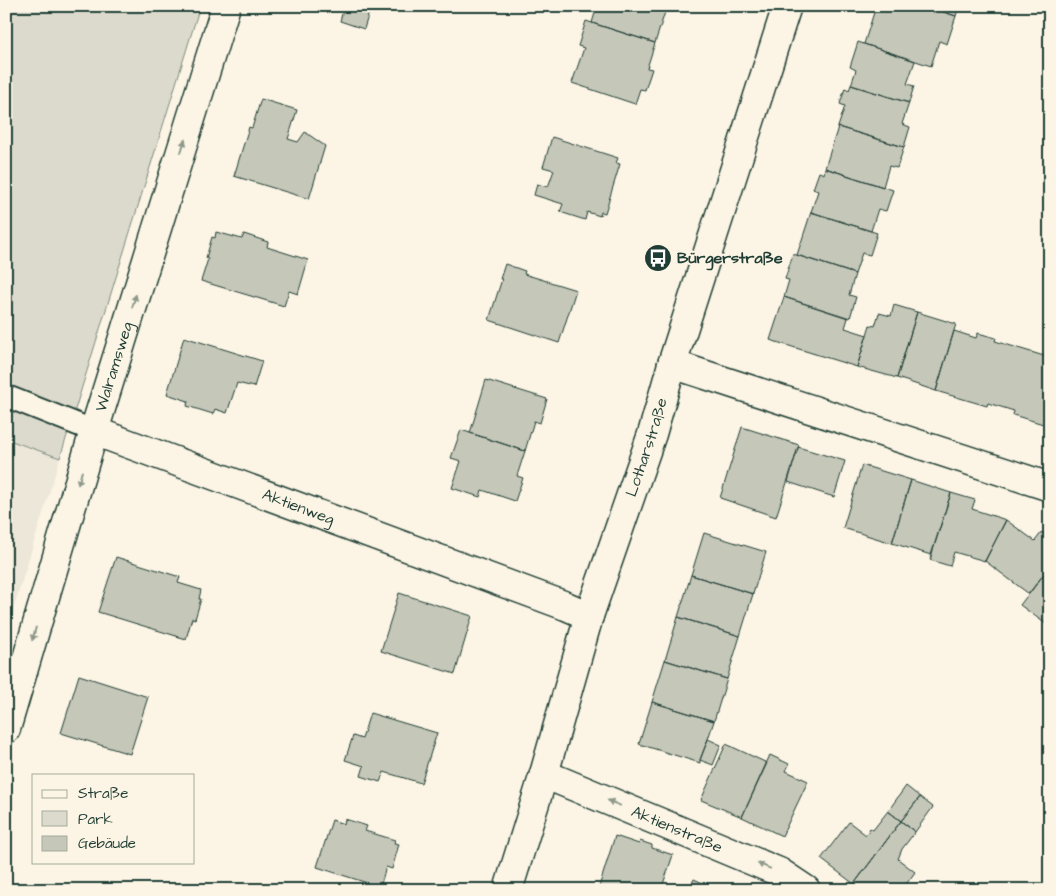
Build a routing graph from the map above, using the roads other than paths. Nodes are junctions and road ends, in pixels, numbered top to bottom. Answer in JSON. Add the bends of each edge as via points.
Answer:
{"nodes":[{"id":1,"x":226,"y":6,"type":"edge"},
{"id":2,"x":787,"y":6,"type":"edge"},
{"id":3,"x":672,"y":364,"type":"junction"},
{"id":4,"x":6,"y":396,"type":"edge"},
{"id":5,"x":94,"y":431,"type":"junction"},
{"id":6,"x":1050,"y":487,"type":"edge"},
{"id":7,"x":589,"y":616,"type":"junction"},
{"id":8,"x":6,"y":729,"type":"edge"},
{"id":9,"x":544,"y":774,"type":"junction"},
{"id":10,"x":508,"y":890,"type":"edge"},
{"id":11,"x":806,"y":890,"type":"edge"}],
"edges":[{"from":5,"to":1,"type":"street","name":"Walramsweg","one_way":true},
{"from":2,"to":3,"type":"street","name":"Lotharstraße"},
{"from":3,"to":6,"type":"street"},
{"from":3,"to":7,"type":"street","name":"Lotharstraße","via":[[652,434]]},
{"from":4,"to":5,"type":"lane","name":"Aktienweg"},
{"from":5,"to":7,"type":"street","name":"Aktienweg"},
{"from":5,"to":8,"type":"street","name":"Walramsweg","one_way":true},
{"from":7,"to":9,"type":"street","name":"Lotharstraße"},
{"from":9,"to":10,"type":"street","name":"Lotharstraße"},
{"from":11,"to":9,"type":"street","name":"Aktienstraße","one_way":true,"via":[[779,872]]}]}
